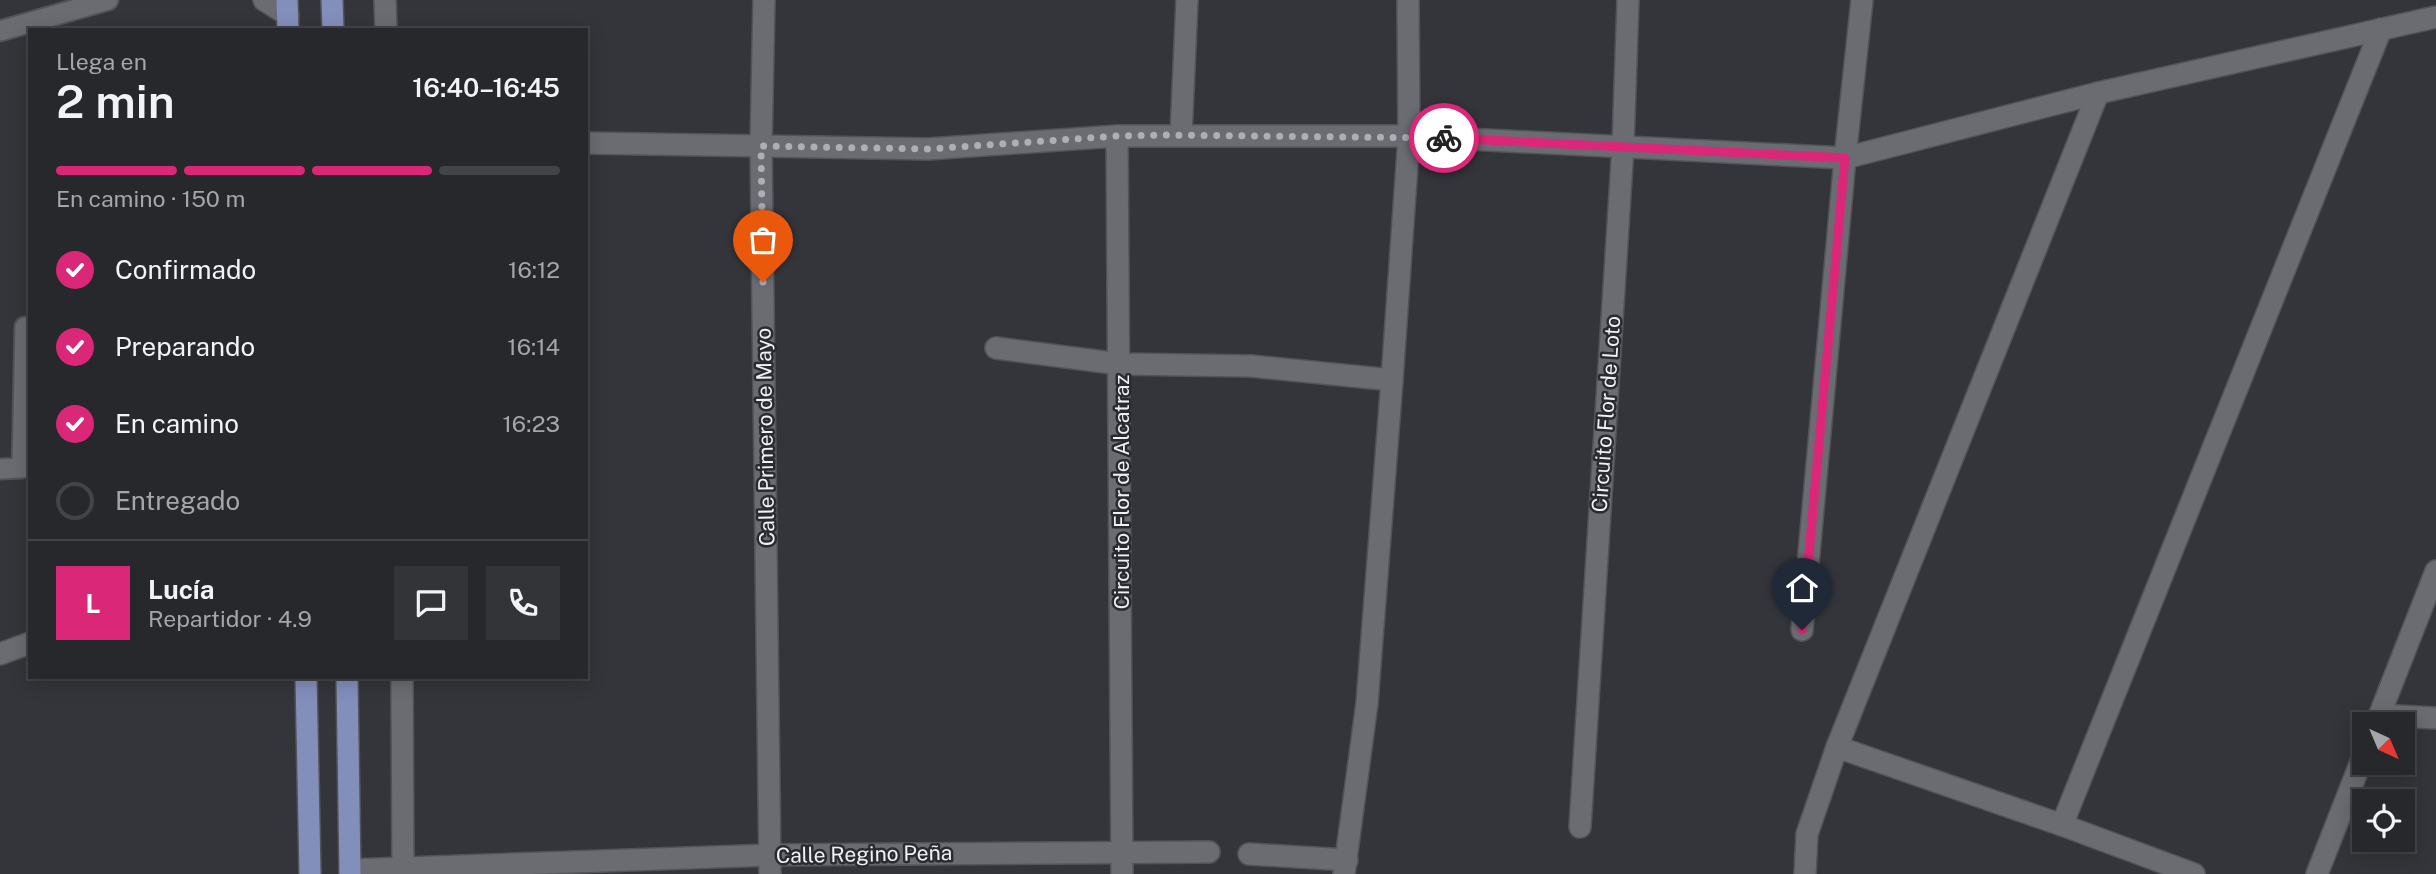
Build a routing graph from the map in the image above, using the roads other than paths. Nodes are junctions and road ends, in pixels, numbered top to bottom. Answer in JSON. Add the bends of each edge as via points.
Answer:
{"nodes":[{"id":1,"x":108,"y":0,"type":"edge"},
{"id":2,"x":264,"y":0,"type":"edge"},
{"id":3,"x":332,"y":0,"type":"edge"},
{"id":4,"x":385,"y":0,"type":"edge"},
{"id":5,"x":764,"y":0,"type":"edge"},
{"id":6,"x":1188,"y":0,"type":"edge"},
{"id":7,"x":1408,"y":0,"type":"edge"},
{"id":8,"x":1629,"y":0,"type":"edge"},
{"id":9,"x":1862,"y":0,"type":"edge"},
{"id":10,"x":288,"y":15,"type":"edge"},
{"id":11,"x":2436,"y":16,"type":"edge"},
{"id":12,"x":334,"y":28,"type":"edge"},
{"id":13,"x":386,"y":28,"type":"edge"},
{"id":14,"x":2381,"y":29,"type":"junction"},
{"id":15,"x":0,"y":31,"type":"edge"},
{"id":16,"x":2098,"y":93,"type":"junction"},
{"id":17,"x":1181,"y":135,"type":"junction"},
{"id":18,"x":1117,"y":136,"type":"junction"},
{"id":19,"x":1409,"y":136,"type":"junction"},
{"id":20,"x":588,"y":143,"type":"edge"},
{"id":21,"x":761,"y":146,"type":"junction"},
{"id":22,"x":1623,"y":146,"type":"junction"},
{"id":23,"x":1845,"y":158,"type":"junction"},
{"id":24,"x":28,"y":327,"type":"edge"},
{"id":25,"x":996,"y":348,"type":"dead end"},
{"id":26,"x":1120,"y":364,"type":"junction"},
{"id":27,"x":1392,"y":380,"type":"junction"},
{"id":28,"x":0,"y":469,"type":"edge"},
{"id":29,"x":2436,"y":571,"type":"edge"},
{"id":30,"x":1802,"y":630,"type":"dead end"},
{"id":31,"x":28,"y":644,"type":"edge"},
{"id":32,"x":0,"y":654,"type":"edge"},
{"id":33,"x":306,"y":679,"type":"edge"},
{"id":34,"x":347,"y":679,"type":"edge"},
{"id":35,"x":402,"y":679,"type":"edge"},
{"id":36,"x":2381,"y":712,"type":"edge"},
{"id":37,"x":2436,"y":718,"type":"edge"},
{"id":38,"x":2415,"y":719,"type":"edge"},
{"id":39,"x":1838,"y":747,"type":"junction"},
{"id":40,"x":2356,"y":775,"type":"edge"},
{"id":41,"x":2062,"y":825,"type":"junction"},
{"id":42,"x":1580,"y":827,"type":"dead end"},
{"id":43,"x":1122,"y":852,"type":"junction"},
{"id":44,"x":1209,"y":852,"type":"dead end"},
{"id":45,"x":1249,"y":854,"type":"dead end"},
{"id":46,"x":770,"y":865,"type":"edge"},
{"id":47,"x":403,"y":867,"type":"junction"},
{"id":48,"x":1346,"y":867,"type":"edge"},
{"id":49,"x":350,"y":872,"type":"edge"},
{"id":50,"x":310,"y":874,"type":"edge"},
{"id":51,"x":1122,"y":874,"type":"edge"},
{"id":52,"x":1805,"y":874,"type":"edge"},
{"id":53,"x":2194,"y":874,"type":"edge"},
{"id":54,"x":2317,"y":874,"type":"edge"}],
"edges":[{"from":1,"to":15,"type":"lane"},
{"from":2,"to":10,"type":"street"},
{"from":3,"to":12,"type":"main road"},
{"from":4,"to":13,"type":"street"},
{"from":5,"to":21,"type":"street","name":"Calle Primero de Mayo"},
{"from":6,"to":17,"type":"street"},
{"from":7,"to":19,"type":"street"},
{"from":8,"to":22,"type":"street","name":"Circuito Flor de Loto"},
{"from":9,"to":23,"type":"street"},
{"from":11,"to":14,"type":"street"},
{"from":14,"to":16,"type":"street"},
{"from":14,"to":41,"type":"street"},
{"from":16,"to":23,"type":"street"},
{"from":16,"to":39,"type":"street"},
{"from":17,"to":18,"type":"street"},
{"from":17,"to":19,"type":"street"},
{"from":18,"to":21,"type":"street","via":[[928,149]]},
{"from":18,"to":26,"type":"street"},
{"from":19,"to":22,"type":"street"},
{"from":19,"to":27,"type":"street"},
{"from":20,"to":21,"type":"street"},
{"from":21,"to":46,"type":"street","name":"Calle Primero de Mayo"},
{"from":22,"to":23,"type":"street"},
{"from":22,"to":42,"type":"street","name":"Circuito Flor de Loto"},
{"from":23,"to":30,"type":"street"},
{"from":24,"to":28,"type":"lane","via":[[22,468]]},
{"from":25,"to":26,"type":"street"},
{"from":26,"to":27,"type":"street","name":"Circuito Flor de Alcatraz","via":[[1251,366]]},
{"from":26,"to":43,"type":"street","name":"Circuito Flor de Alcatraz"},
{"from":27,"to":48,"type":"street","via":[[1367,703]]},
{"from":29,"to":36,"type":"street"},
{"from":31,"to":32,"type":"street"},
{"from":33,"to":50,"type":"main road"},
{"from":34,"to":49,"type":"main road"},
{"from":35,"to":47,"type":"street"},
{"from":37,"to":38,"type":"street"},
{"from":39,"to":41,"type":"street"},
{"from":39,"to":52,"type":"street","via":[[1807,834]]},
{"from":40,"to":54,"type":"street"},
{"from":41,"to":53,"type":"street"},
{"from":43,"to":44,"type":"street","name":"Calle Regino Peña"},
{"from":43,"to":46,"type":"street","name":"Calle Regino Peña"},
{"from":43,"to":51,"type":"street","name":"Circuito Flor de Alcatraz"},
{"from":45,"to":48,"type":"street"},
{"from":46,"to":47,"type":"street","name":"Calle Regino Peña"},
{"from":47,"to":49,"type":"street","name":"Calle Regino Peña"}]}
